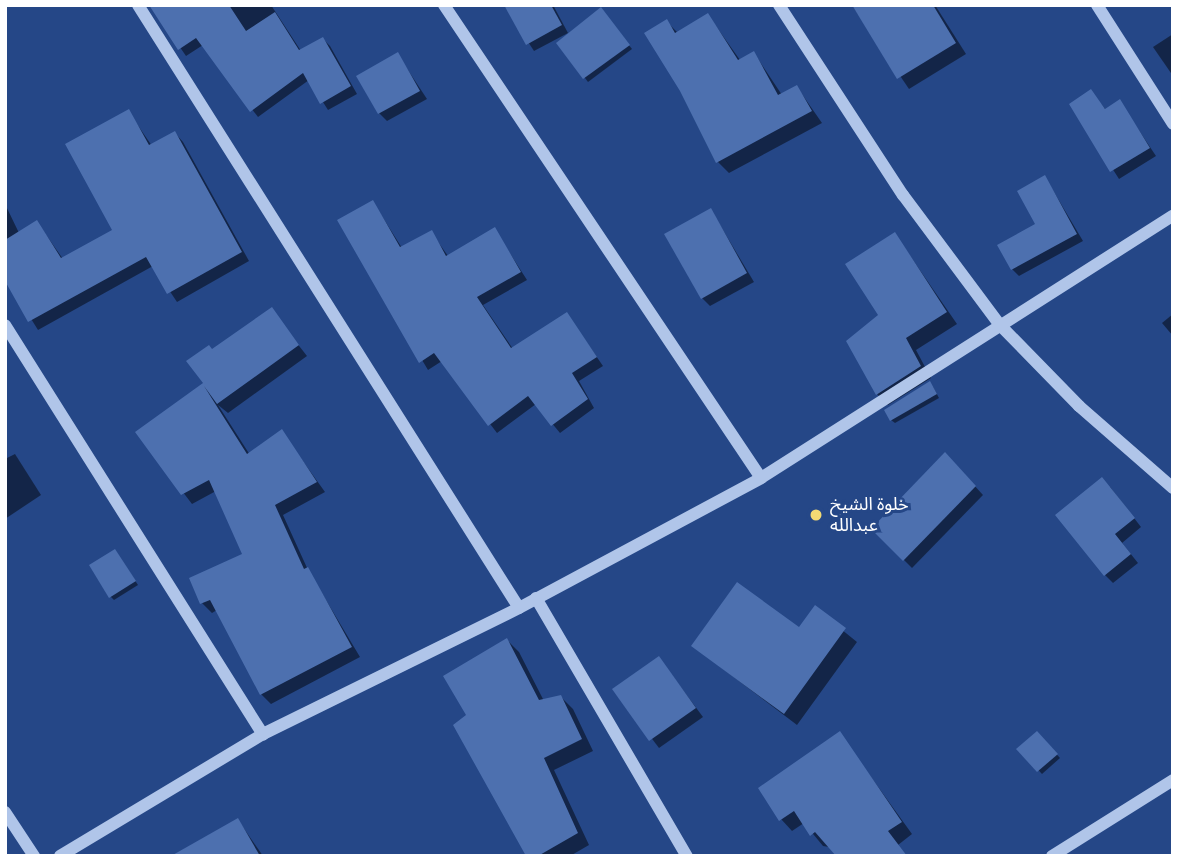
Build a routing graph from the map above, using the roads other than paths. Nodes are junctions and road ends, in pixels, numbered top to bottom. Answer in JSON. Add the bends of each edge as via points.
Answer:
{"nodes":[{"id":1,"x":138,"y":5,"type":"edge"},
{"id":2,"x":444,"y":5,"type":"edge"},
{"id":3,"x":779,"y":5,"type":"edge"},
{"id":4,"x":1097,"y":5,"type":"edge"},
{"id":5,"x":1173,"y":124,"type":"edge"},
{"id":6,"x":1173,"y":216,"type":"edge"},
{"id":7,"x":999,"y":324,"type":"junction"},
{"id":8,"x":5,"y":325,"type":"edge"},
{"id":9,"x":761,"y":478,"type":"junction"},
{"id":10,"x":1173,"y":488,"type":"edge"},
{"id":11,"x":536,"y":598,"type":"junction"},
{"id":12,"x":519,"y":608,"type":"junction"},
{"id":13,"x":263,"y":734,"type":"junction"},
{"id":14,"x":1173,"y":780,"type":"edge"},
{"id":15,"x":5,"y":812,"type":"edge"},
{"id":16,"x":34,"y":856,"type":"edge"},
{"id":17,"x":60,"y":856,"type":"edge"},
{"id":18,"x":687,"y":856,"type":"edge"},
{"id":19,"x":1052,"y":856,"type":"edge"}],
"edges":[{"from":1,"to":12,"type":"street"},
{"from":2,"to":9,"type":"street"},
{"from":3,"to":7,"type":"street","via":[[903,195]]},
{"from":4,"to":5,"type":"street"},
{"from":6,"to":7,"type":"street"},
{"from":7,"to":9,"type":"street"},
{"from":7,"to":10,"type":"street","via":[[1079,406]]},
{"from":8,"to":13,"type":"street"},
{"from":9,"to":11,"type":"street"},
{"from":11,"to":12,"type":"street"},
{"from":11,"to":18,"type":"street"},
{"from":12,"to":13,"type":"street"},
{"from":13,"to":17,"type":"street"},
{"from":14,"to":19,"type":"street"},
{"from":15,"to":16,"type":"street"}]}
